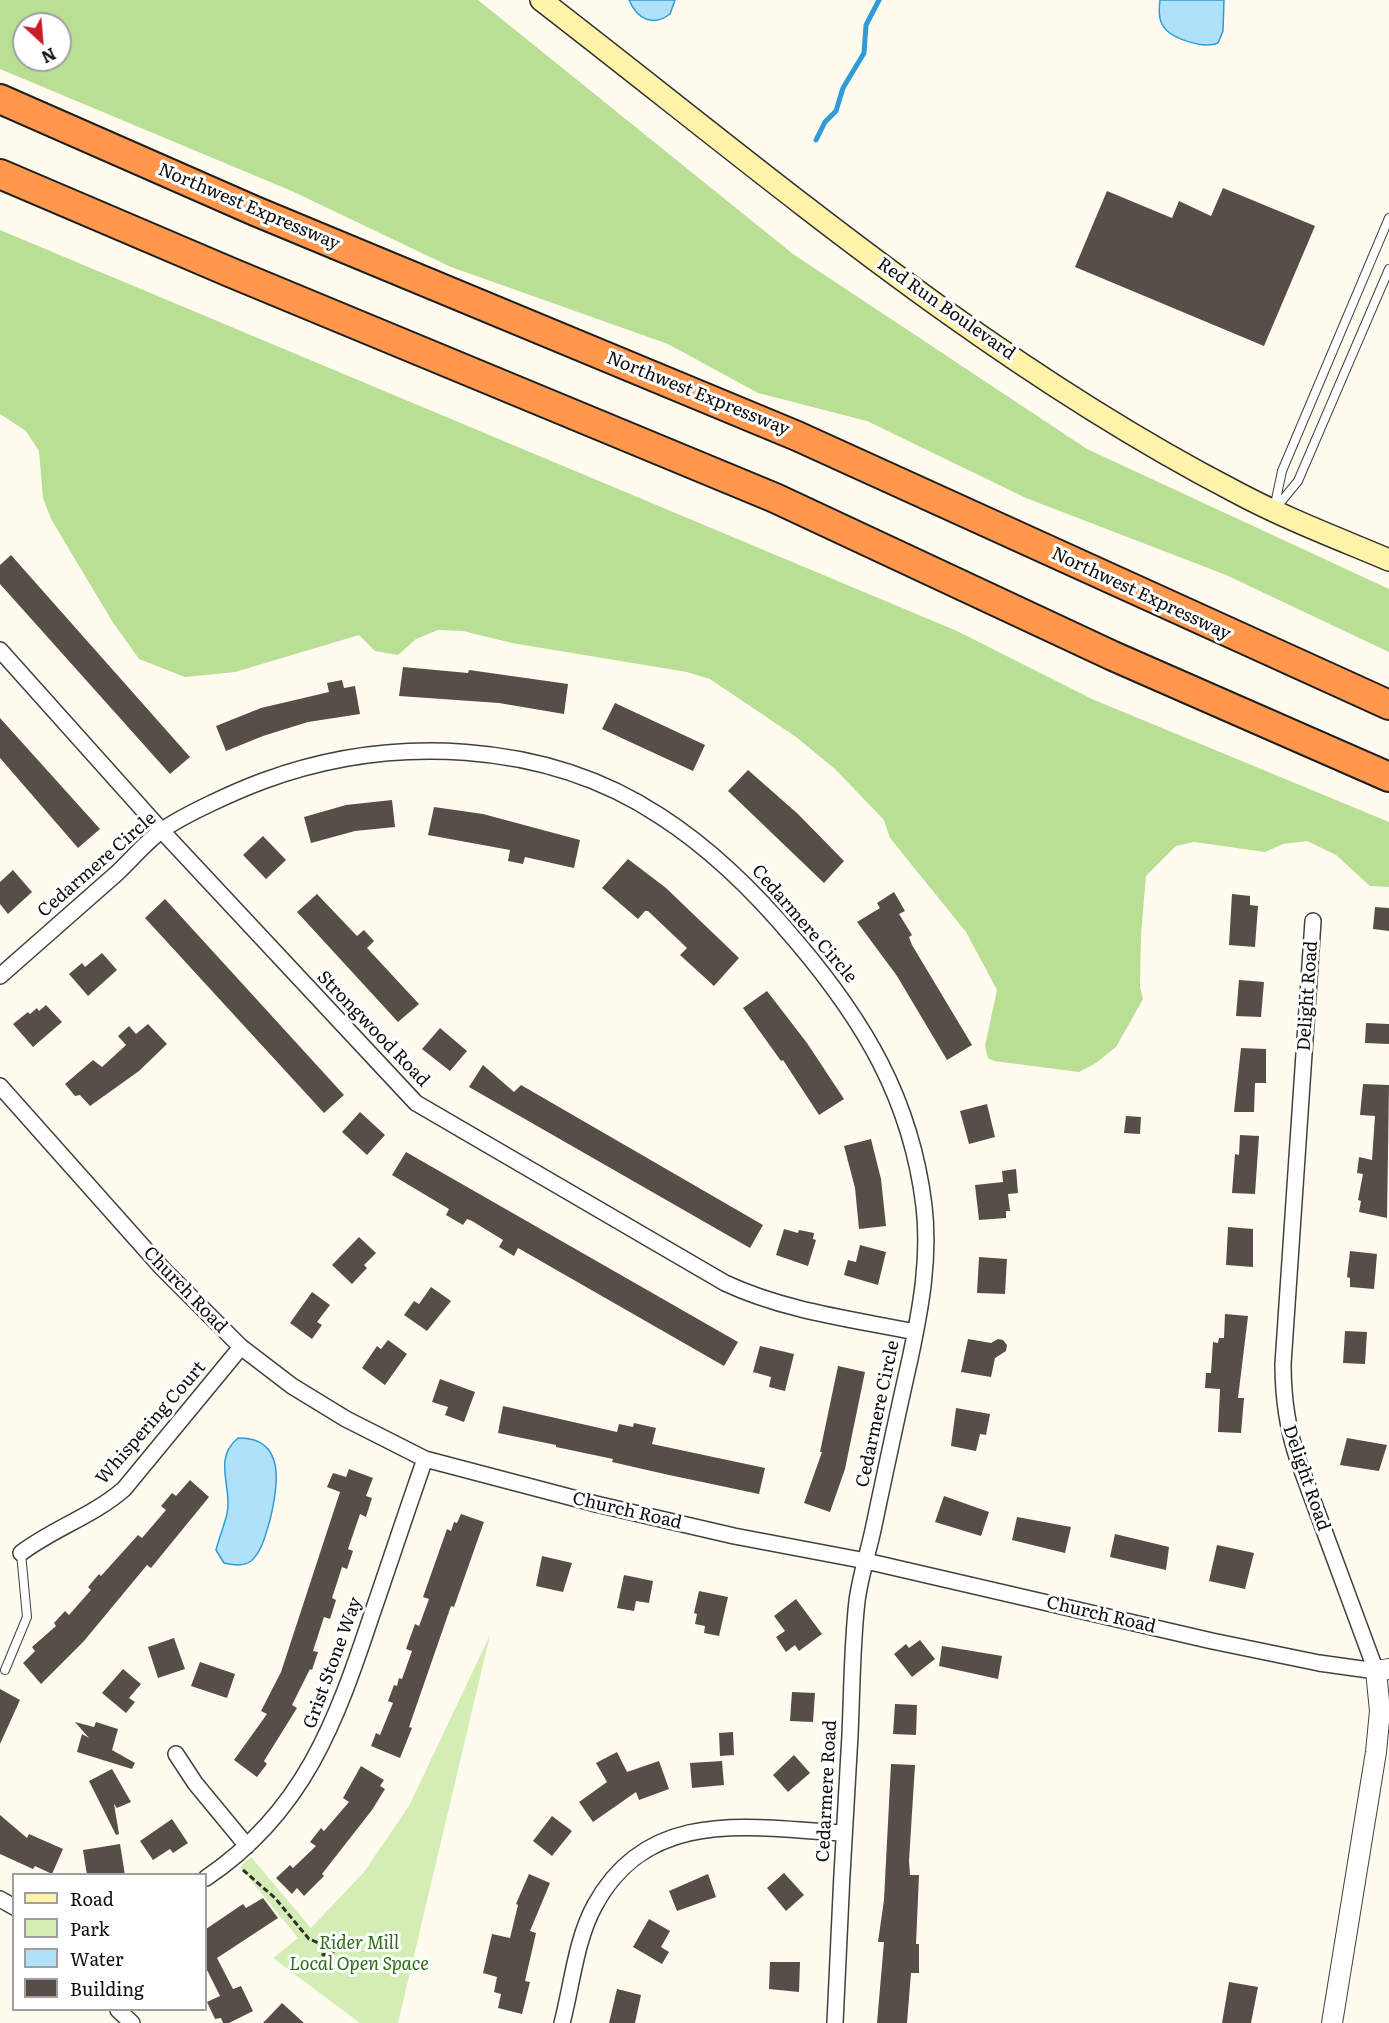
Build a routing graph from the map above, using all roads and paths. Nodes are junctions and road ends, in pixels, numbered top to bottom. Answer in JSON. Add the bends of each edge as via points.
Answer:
{"nodes":[{"id":1,"x":541,"y":0,"type":"edge"},
{"id":2,"x":0,"y":99,"type":"edge"},
{"id":3,"x":0,"y":174,"type":"edge"},
{"id":4,"x":1389,"y":218,"type":"edge"},
{"id":5,"x":1389,"y":269,"type":"edge"},
{"id":6,"x":1274,"y":511,"type":"junction"},
{"id":7,"x":1389,"y":560,"type":"edge"},
{"id":8,"x":0,"y":650,"type":"edge"},
{"id":9,"x":1389,"y":705,"type":"edge"},
{"id":10,"x":1389,"y":777,"type":"edge"},
{"id":11,"x":162,"y":831,"type":"junction"},
{"id":12,"x":1313,"y":921,"type":"dead end"},
{"id":13,"x":0,"y":976,"type":"edge"},
{"id":14,"x":0,"y":1086,"type":"edge"},
{"id":15,"x":915,"y":1332,"type":"junction"},
{"id":16,"x":241,"y":1347,"type":"junction"},
{"id":17,"x":425,"y":1458,"type":"junction"},
{"id":18,"x":21,"y":1553,"type":"joint"},
{"id":19,"x":866,"y":1561,"type":"junction"},
{"id":20,"x":5,"y":1670,"type":"dead end"},
{"id":21,"x":1382,"y":1670,"type":"edge"},
{"id":22,"x":176,"y":1754,"type":"dead end"},
{"id":23,"x":844,"y":1833,"type":"junction"},
{"id":24,"x":247,"y":1846,"type":"junction"},
{"id":25,"x":233,"y":1858,"type":"junction"},
{"id":26,"x":207,"y":1877,"type":"edge"},
{"id":27,"x":321,"y":1944,"type":"junction"},
{"id":28,"x":119,"y":2011,"type":"edge"},
{"id":29,"x":132,"y":2023,"type":"edge"},
{"id":30,"x":562,"y":2023,"type":"edge"},
{"id":31,"x":835,"y":2023,"type":"edge"},
{"id":32,"x":1332,"y":2023,"type":"edge"}],
"edges":[{"from":1,"to":6,"type":"main road","name":"Red Run Boulevard","via":[[910,286],[1169,456]]},
{"from":2,"to":9,"type":"highway","name":"Northwest Expressway","via":[[255,211],[797,436]]},
{"from":3,"to":10,"type":"highway","via":[[775,498],[1113,656]]},
{"from":4,"to":6,"type":"lane","via":[[1282,471]]},
{"from":5,"to":6,"type":"lane","via":[[1298,481]]},
{"from":6,"to":7,"type":"main road","name":"Red Run Boulevard"},
{"from":8,"to":11,"type":"street","name":"Strongwood Road"},
{"from":11,"to":13,"type":"street","name":"Cedarmere Circle"},
{"from":11,"to":15,"type":"street","name":"Strongwood Road","via":[[391,1079],[440,1119],[754,1297]]},
{"from":11,"to":15,"type":"street","name":"Cedarmere Circle","via":[[260,782],[358,756],[402,752],[490,755],[538,765],[614,791],[656,813],[732,871],[764,903],[851,1010],[894,1087],[910,1133],[927,1241],[925,1283]]},
{"from":12,"to":21,"type":"street","name":"Delight Road","via":[[1283,1401],[1298,1460]]},
{"from":14,"to":16,"type":"street","name":"Church Road","via":[[162,1268]]},
{"from":15,"to":19,"type":"street","name":"Cedarmere Circle"},
{"from":16,"to":17,"type":"street","name":"Church Road","via":[[292,1386],[346,1419]]},
{"from":16,"to":18,"type":"street","name":"Whispering Court","via":[[124,1489],[105,1505],[61,1526]]},
{"from":17,"to":19,"type":"street","name":"Church Road","via":[[734,1536]]},
{"from":17,"to":24,"type":"street","name":"Grist Stone Way","via":[[333,1725],[304,1778]]},
{"from":18,"to":20,"type":"lane","via":[[27,1617]]},
{"from":19,"to":21,"type":"street","name":"Church Road","via":[[1212,1641],[1319,1663]]},
{"from":19,"to":23,"type":"street","name":"Cedarmere Road","via":[[858,1599]]},
{"from":21,"to":32,"type":"street","name":"Delight Road","via":[[1376,1752]]},
{"from":22,"to":24,"type":"street","via":[[195,1784]]},
{"from":23,"to":30,"type":"street","via":[[725,1826],[698,1829],[659,1842],[641,1853],[622,1869],[595,1905],[584,1932]]},
{"from":23,"to":31,"type":"street","name":"Cedarmere Road"},
{"from":24,"to":25,"type":"street","name":"Grist Stone Way"},
{"from":25,"to":26,"type":"street","name":"Grist Stone Way"},
{"from":25,"to":27,"type":"path","via":[[275,1898],[302,1931]]},
{"from":27,"to":27,"type":"path","via":[[323,1955],[333,1954],[330,1943]]},
{"from":28,"to":29,"type":"street"}]}
